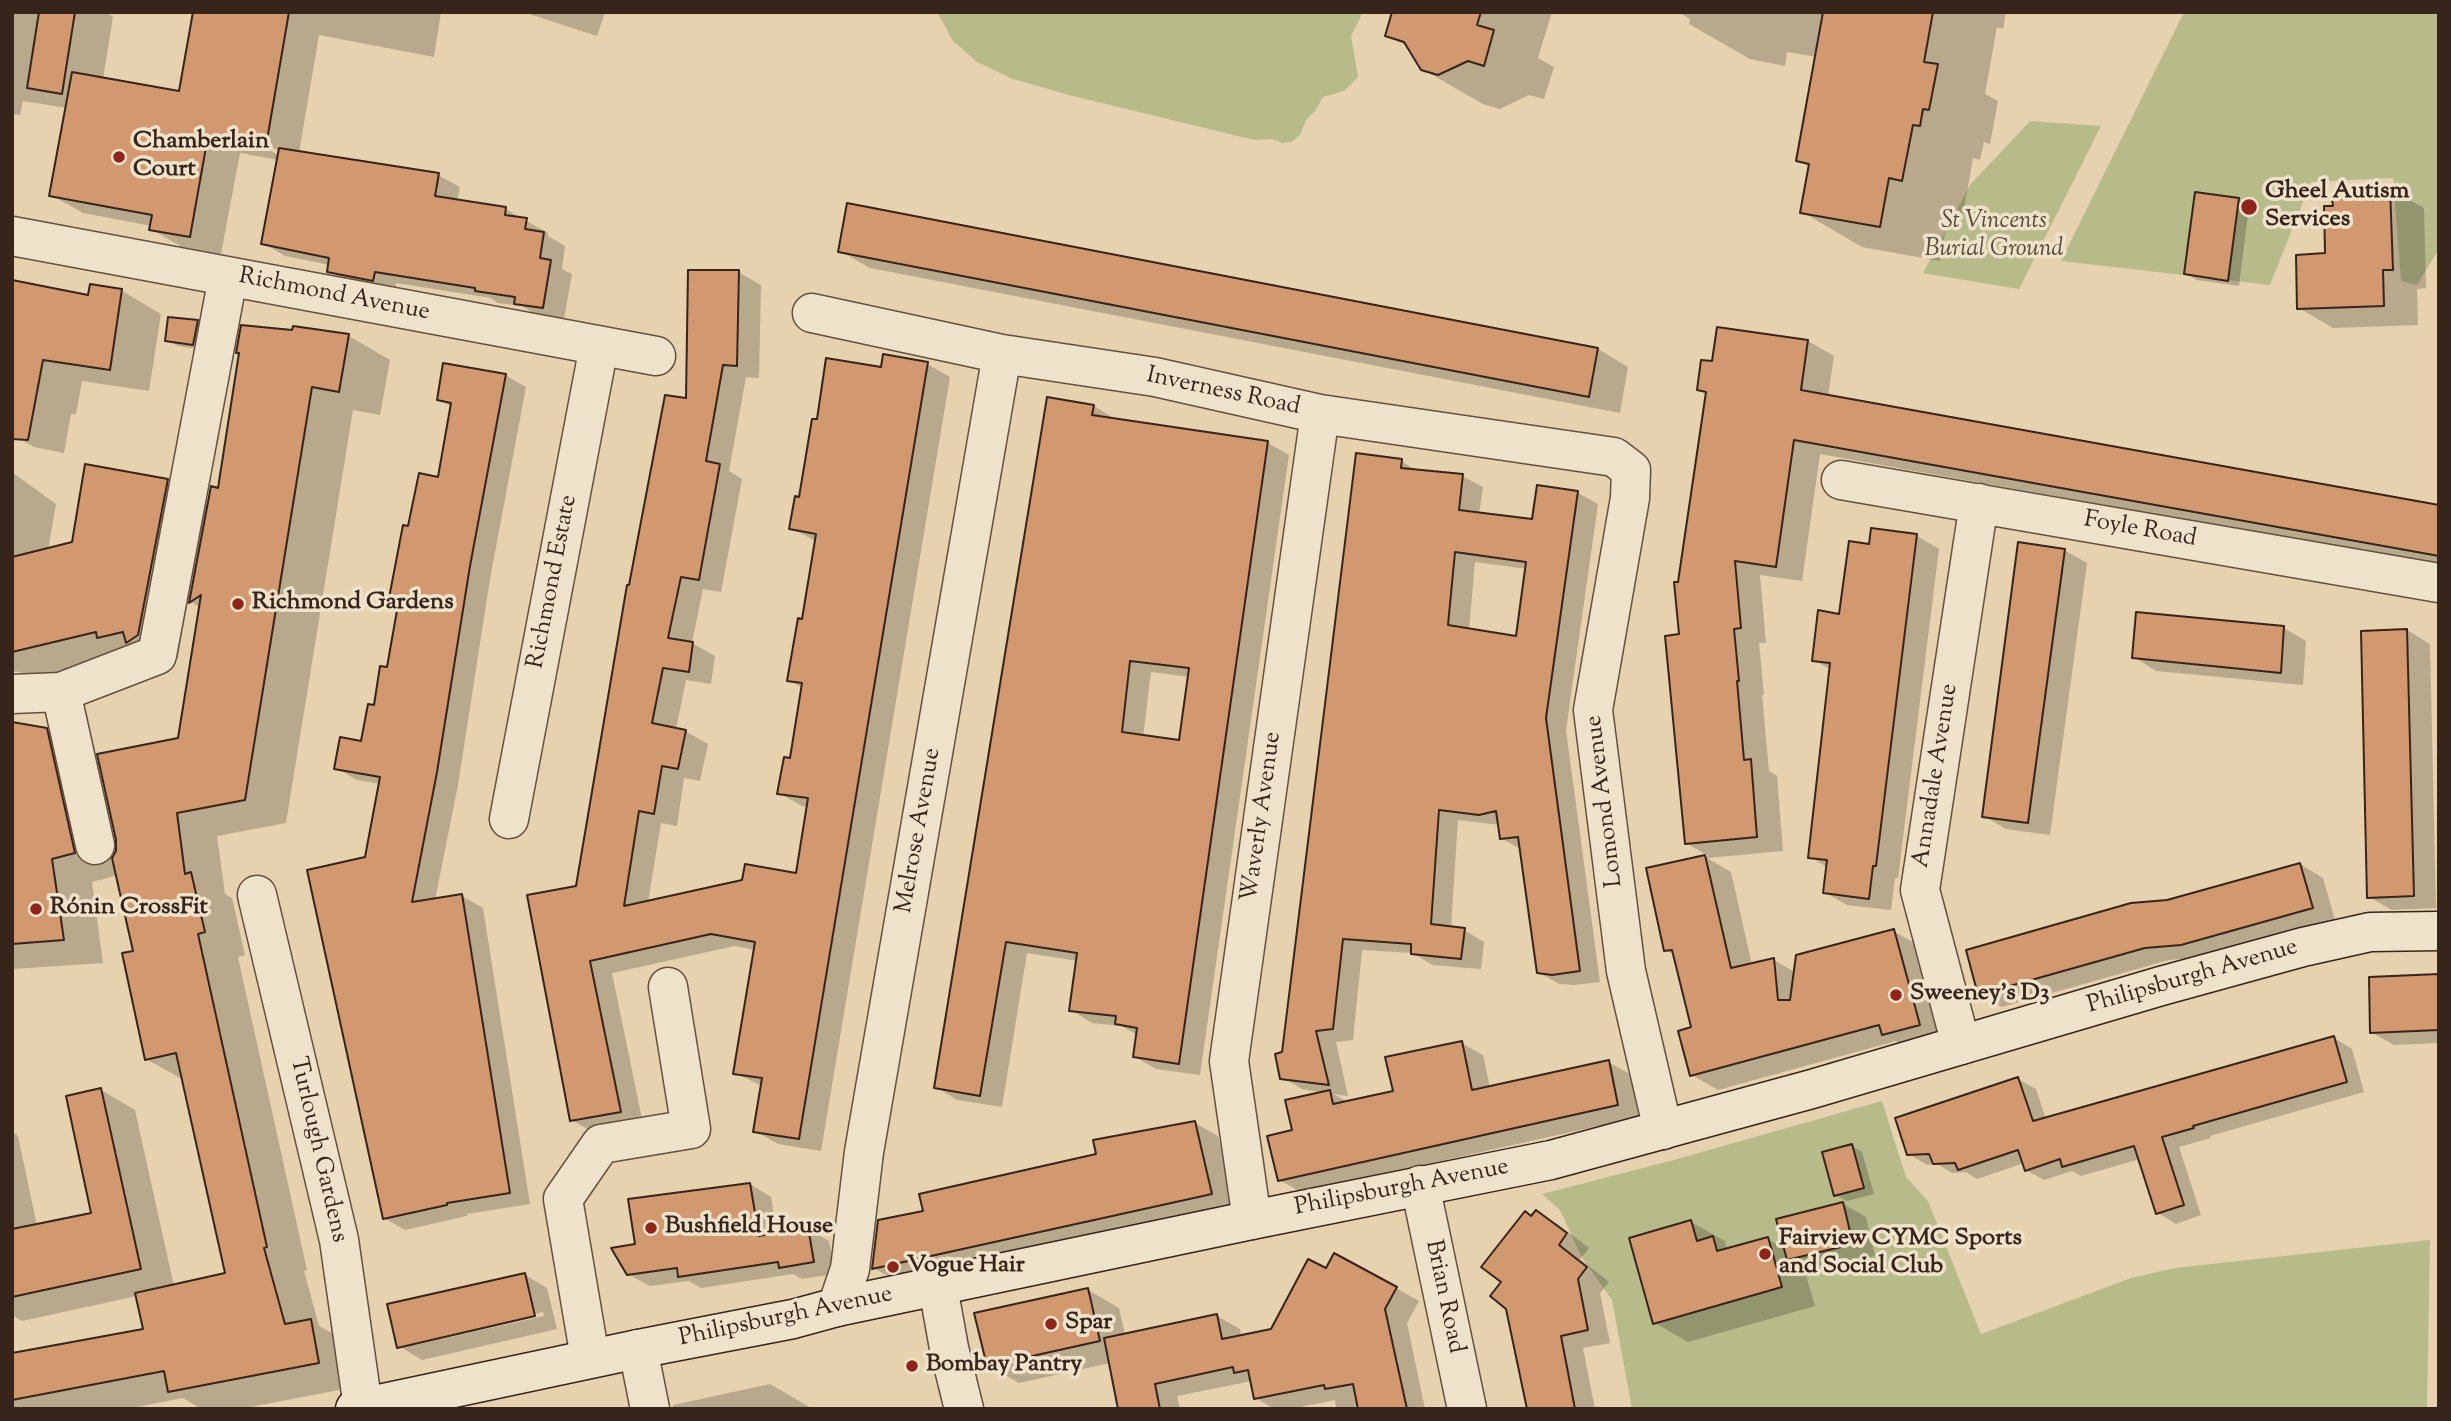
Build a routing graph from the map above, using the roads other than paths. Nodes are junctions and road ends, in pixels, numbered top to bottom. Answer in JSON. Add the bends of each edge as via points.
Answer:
{"nodes":[{"id":1,"x":12,"y":236,"type":"edge"},
{"id":2,"x":228,"y":276,"type":"junction"},
{"id":3,"x":812,"y":313,"type":"dead end"},
{"id":4,"x":599,"y":346,"type":"junction"},
{"id":5,"x":1002,"y":354,"type":"junction"},
{"id":6,"x":656,"y":356,"type":"dead end"},
{"id":7,"x":1320,"y":414,"type":"junction"},
{"id":8,"x":1631,"y":470,"type":"joint"},
{"id":9,"x":1841,"y":480,"type":"dead end"},
{"id":10,"x":1979,"y":503,"type":"junction"},
{"id":11,"x":2439,"y":583,"type":"edge"},
{"id":12,"x":61,"y":692,"type":"junction"},
{"id":13,"x":12,"y":694,"type":"edge"},
{"id":14,"x":509,"y":819,"type":"dead end"},
{"id":15,"x":95,"y":845,"type":"dead end"},
{"id":16,"x":257,"y":895,"type":"dead end"},
{"id":17,"x":2439,"y":931,"type":"edge"},
{"id":18,"x":668,"y":986,"type":"dead end"},
{"id":19,"x":1961,"y":1045,"type":"junction"},
{"id":20,"x":1663,"y":1130,"type":"junction"},
{"id":21,"x":1420,"y":1185,"type":"junction"},
{"id":22,"x":1252,"y":1220,"type":"junction"},
{"id":23,"x":938,"y":1287,"type":"junction"},
{"id":24,"x":837,"y":1307,"type":"junction"},
{"id":25,"x":638,"y":1349,"type":"junction"},
{"id":26,"x":590,"y":1358,"type":"junction"},
{"id":27,"x":359,"y":1408,"type":"edge"},
{"id":28,"x":650,"y":1409,"type":"edge"},
{"id":29,"x":964,"y":1409,"type":"edge"},
{"id":30,"x":1467,"y":1409,"type":"edge"}],
"edges":[{"from":1,"to":2,"type":"street","name":"Richmond Avenue"},
{"from":2,"to":4,"type":"street","name":"Richmond Avenue"},
{"from":2,"to":12,"type":"street","via":[[157,655]]},
{"from":3,"to":5,"type":"street","name":"Inverness Road"},
{"from":4,"to":6,"type":"street","name":"Richmond Avenue"},
{"from":4,"to":14,"type":"street","name":"Richmond Estate"},
{"from":5,"to":7,"type":"street","name":"Inverness Road","via":[[1155,377]]},
{"from":5,"to":24,"type":"street","name":"Melrose Avenue","via":[[864,1152],[850,1269]]},
{"from":7,"to":8,"type":"street","name":"Inverness Road","via":[[1614,457]]},
{"from":7,"to":22,"type":"street","name":"Waverly Avenue","via":[[1229,1061]]},
{"from":8,"to":20,"type":"street","name":"Lomond Avenue","via":[[1593,710],[1626,971]]},
{"from":9,"to":10,"type":"street","name":"Foyle Road"},
{"from":10,"to":11,"type":"street","name":"Foyle Road"},
{"from":10,"to":19,"type":"street","name":"Annadale Avenue","via":[[1920,890]]},
{"from":12,"to":13,"type":"street"},
{"from":12,"to":15,"type":"street"},
{"from":16,"to":27,"type":"street","name":"Turlough Gardens","via":[[339,1240]]},
{"from":17,"to":19,"type":"street","name":"Philipsburgh Avenue","via":[[2370,932],[2303,947]]},
{"from":18,"to":26,"type":"street","via":[[691,1129],[601,1144],[563,1199]]},
{"from":19,"to":20,"type":"street","name":"Philipsburgh Avenue"},
{"from":20,"to":21,"type":"street","name":"Philipsburgh Avenue","via":[[1551,1160]]},
{"from":21,"to":22,"type":"street","name":"Philipsburgh Avenue"},
{"from":21,"to":30,"type":"street","name":"Brian Road"},
{"from":22,"to":23,"type":"street","name":"Philipsburgh Avenue"},
{"from":23,"to":24,"type":"street","name":"Philipsburgh Avenue"},
{"from":23,"to":29,"type":"street"},
{"from":24,"to":25,"type":"street","name":"Philipsburgh Avenue"},
{"from":25,"to":26,"type":"street","name":"Philipsburgh Avenue"},
{"from":25,"to":28,"type":"street"},
{"from":26,"to":27,"type":"street","name":"Philipsburgh Avenue"}]}
